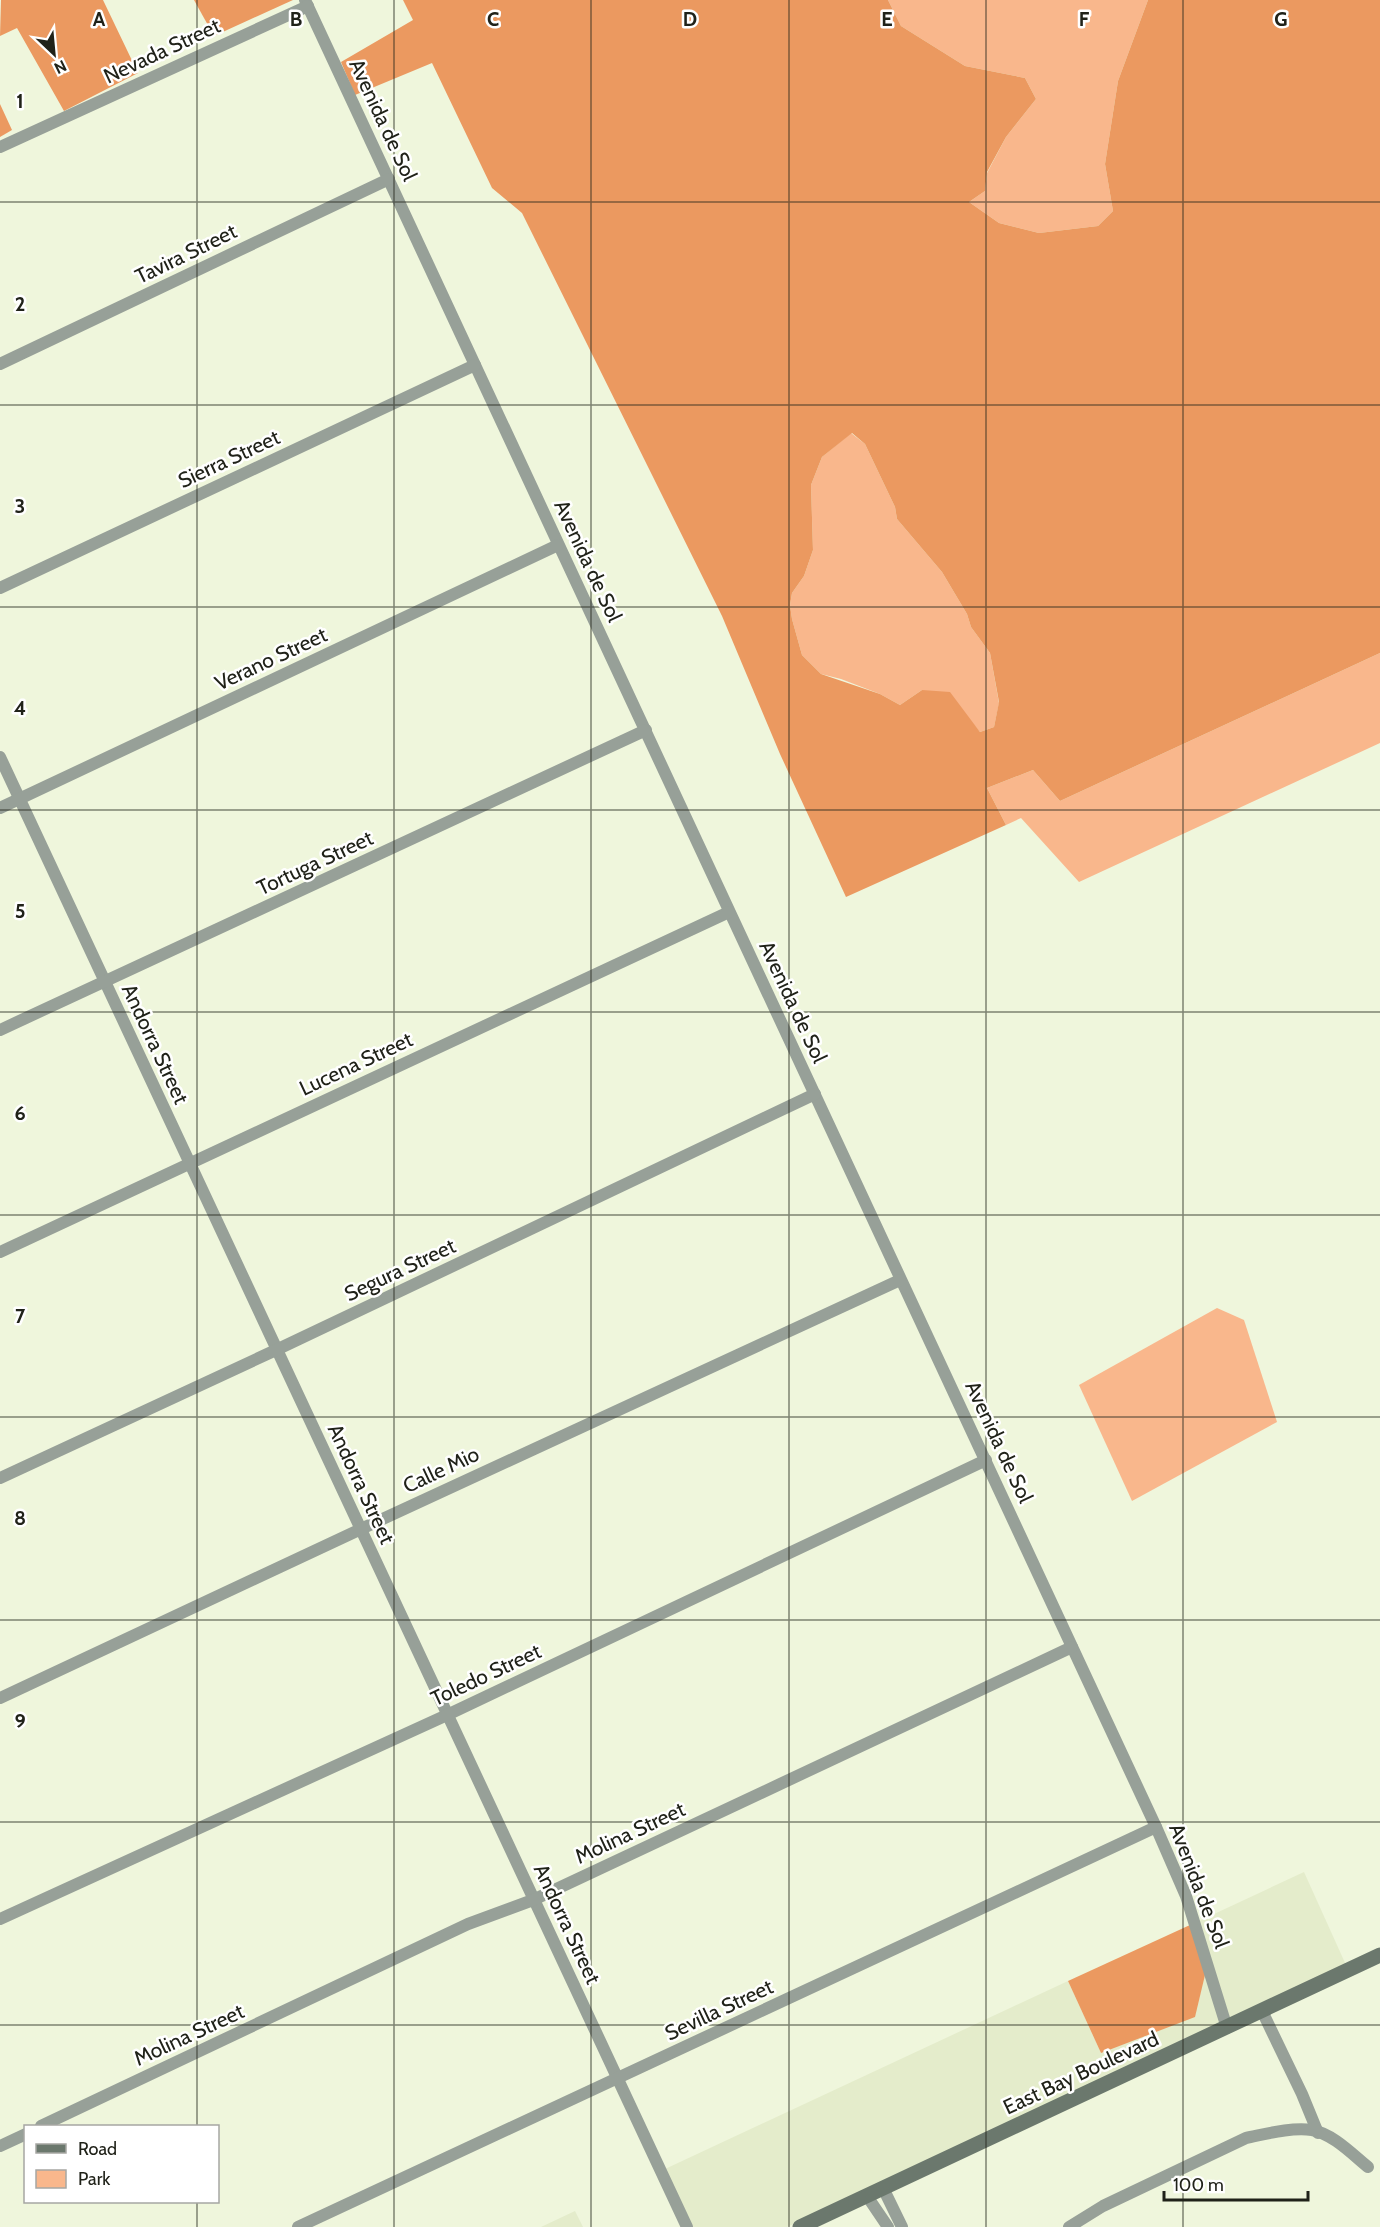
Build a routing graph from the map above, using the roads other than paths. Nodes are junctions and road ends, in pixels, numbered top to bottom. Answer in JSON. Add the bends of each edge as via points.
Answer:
{"nodes":[{"id":1,"x":306,"y":3,"type":"edge"},
{"id":2,"x":0,"y":147,"type":"edge"},
{"id":3,"x":389,"y":179,"type":"junction"},
{"id":4,"x":0,"y":364,"type":"edge"},
{"id":5,"x":475,"y":365,"type":"junction"},
{"id":6,"x":558,"y":544,"type":"junction"},
{"id":7,"x":0,"y":588,"type":"edge"},
{"id":8,"x":646,"y":730,"type":"junction"},
{"id":9,"x":0,"y":757,"type":"edge"},
{"id":10,"x":19,"y":799,"type":"junction"},
{"id":11,"x":0,"y":808,"type":"edge"},
{"id":12,"x":729,"y":912,"type":"junction"},
{"id":13,"x":104,"y":982,"type":"junction"},
{"id":14,"x":0,"y":1030,"type":"edge"},
{"id":15,"x":815,"y":1094,"type":"junction"},
{"id":16,"x":190,"y":1162,"type":"junction"},
{"id":17,"x":0,"y":1252,"type":"edge"},
{"id":18,"x":900,"y":1280,"type":"junction"},
{"id":19,"x":276,"y":1350,"type":"junction"},
{"id":20,"x":986,"y":1460,"type":"junction"},
{"id":21,"x":0,"y":1478,"type":"edge"},
{"id":22,"x":361,"y":1528,"type":"junction"},
{"id":23,"x":1072,"y":1647,"type":"junction"},
{"id":24,"x":0,"y":1698,"type":"edge"},
{"id":25,"x":447,"y":1714,"type":"junction"},
{"id":26,"x":1156,"y":1827,"type":"junction"},
{"id":27,"x":533,"y":1900,"type":"junction"},
{"id":28,"x":0,"y":1919,"type":"edge"},
{"id":29,"x":1380,"y":1955,"type":"edge"},
{"id":30,"x":1262,"y":2011,"type":"junction"},
{"id":31,"x":1227,"y":2028,"type":"junction"},
{"id":32,"x":618,"y":2079,"type":"junction"},
{"id":33,"x":45,"y":2125,"type":"edge"},
{"id":34,"x":1318,"y":2133,"type":"junction"},
{"id":35,"x":24,"y":2135,"type":"edge"},
{"id":36,"x":0,"y":2146,"type":"edge"},
{"id":37,"x":1368,"y":2167,"type":"dead end"},
{"id":38,"x":884,"y":2188,"type":"junction"},
{"id":39,"x":867,"y":2196,"type":"junction"},
{"id":40,"x":298,"y":2227,"type":"edge"},
{"id":41,"x":687,"y":2227,"type":"edge"},
{"id":42,"x":800,"y":2227,"type":"edge"},
{"id":43,"x":888,"y":2227,"type":"edge"},
{"id":44,"x":902,"y":2227,"type":"edge"},
{"id":45,"x":1069,"y":2227,"type":"edge"}],
"edges":[{"from":1,"to":2,"type":"street","name":"Nevada Street"},
{"from":1,"to":3,"type":"street","name":"Avenida de Sol"},
{"from":3,"to":4,"type":"street","name":"Tavira Street"},
{"from":3,"to":5,"type":"street","name":"Avenida de Sol"},
{"from":5,"to":6,"type":"street","name":"Avenida de Sol"},
{"from":5,"to":7,"type":"street","name":"Sierra Street"},
{"from":6,"to":8,"type":"street","name":"Avenida de Sol"},
{"from":6,"to":10,"type":"street","name":"Verano Street"},
{"from":8,"to":12,"type":"street","name":"Avenida de Sol"},
{"from":8,"to":13,"type":"street","name":"Tortuga Street"},
{"from":9,"to":10,"type":"street","name":"Andorra Street"},
{"from":10,"to":11,"type":"street","name":"Verano Street"},
{"from":10,"to":13,"type":"street","name":"Andorra Street"},
{"from":12,"to":15,"type":"street","name":"Avenida de Sol"},
{"from":12,"to":16,"type":"street","name":"Lucena Street"},
{"from":13,"to":14,"type":"street","name":"Tortuga Street"},
{"from":13,"to":16,"type":"street","name":"Andorra Street"},
{"from":15,"to":18,"type":"street","name":"Avenida de Sol"},
{"from":15,"to":19,"type":"street","name":"Segura Street"},
{"from":16,"to":17,"type":"street","name":"Lucena Street"},
{"from":16,"to":19,"type":"street","name":"Andorra Street"},
{"from":18,"to":20,"type":"street","name":"Avenida de Sol"},
{"from":18,"to":22,"type":"street","name":"Calle Mio"},
{"from":19,"to":21,"type":"street","name":"Segura Street"},
{"from":19,"to":22,"type":"street","name":"Andorra Street"},
{"from":20,"to":23,"type":"street","name":"Avenida de Sol"},
{"from":20,"to":25,"type":"street","name":"Toledo Street"},
{"from":22,"to":24,"type":"street","name":"Calle Mio"},
{"from":22,"to":25,"type":"street","name":"Andorra Street"},
{"from":23,"to":26,"type":"street","name":"Avenida de Sol"},
{"from":23,"to":27,"type":"street","name":"Molina Street"},
{"from":25,"to":27,"type":"street","name":"Andorra Street"},
{"from":25,"to":28,"type":"street","name":"Toledo Street"},
{"from":26,"to":31,"type":"street","name":"Avenida de Sol","via":[[1186,1896]]},
{"from":26,"to":32,"type":"street","name":"Sevilla Street"},
{"from":27,"to":32,"type":"street","name":"Andorra Street"},
{"from":27,"to":33,"type":"street","name":"Molina Street","via":[[458,1929]]},
{"from":29,"to":30,"type":"main road","name":"East Bay Boulevard"},
{"from":30,"to":31,"type":"main road","name":"East Bay Boulevard"},
{"from":30,"to":34,"type":"street"},
{"from":31,"to":38,"type":"main road","name":"East Bay Boulevard"},
{"from":32,"to":40,"type":"street","name":"Sevilla Street"},
{"from":32,"to":41,"type":"street","name":"Andorra Street"},
{"from":34,"to":37,"type":"street"},
{"from":34,"to":45,"type":"street","via":[[1298,2130],[1246,2138],[1103,2206]]},
{"from":35,"to":36,"type":"street"},
{"from":38,"to":39,"type":"main road","name":"East Bay Boulevard"},
{"from":38,"to":44,"type":"street"},
{"from":39,"to":42,"type":"main road","name":"East Bay Boulevard"},
{"from":39,"to":43,"type":"street"}]}
